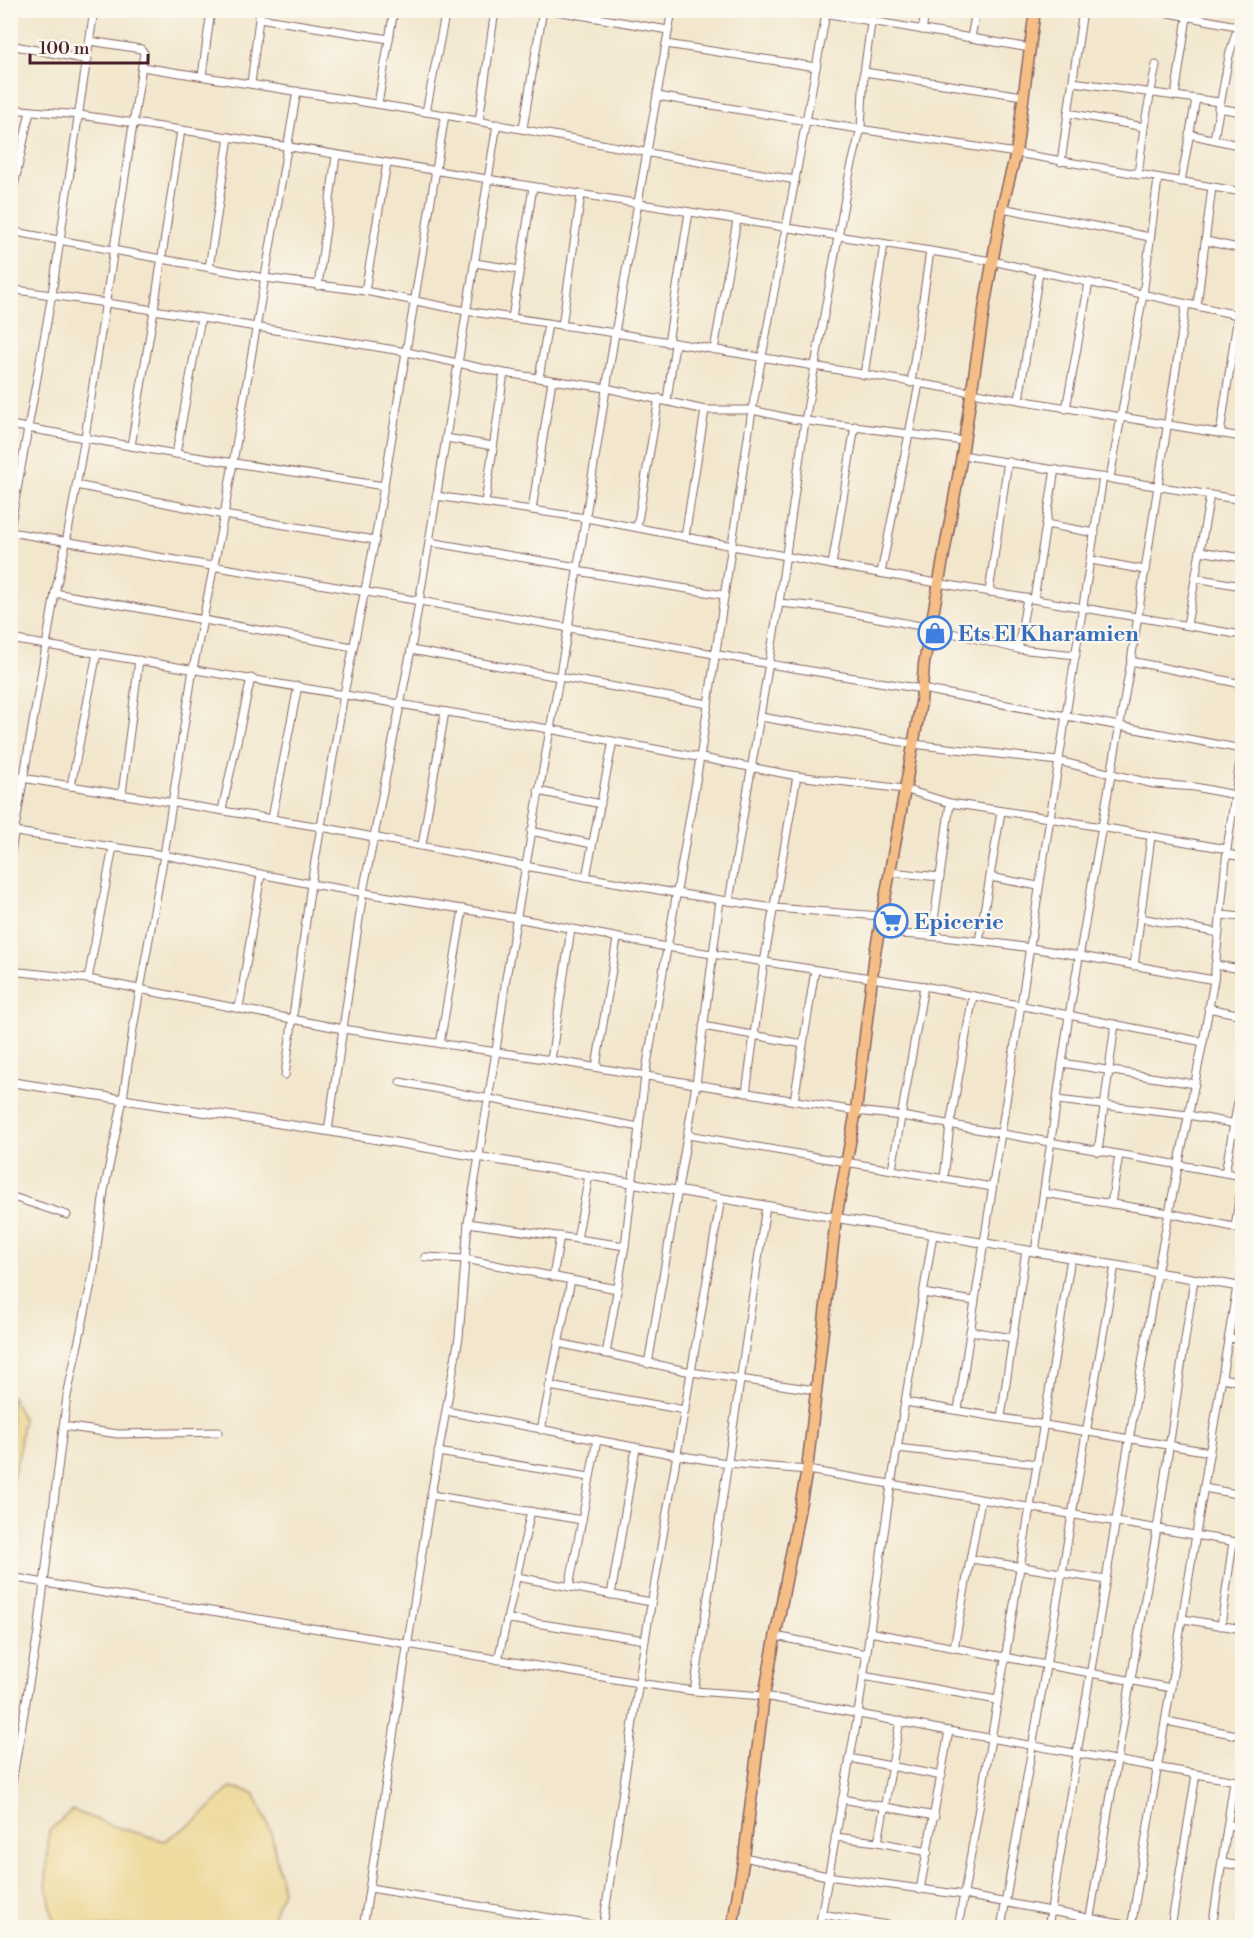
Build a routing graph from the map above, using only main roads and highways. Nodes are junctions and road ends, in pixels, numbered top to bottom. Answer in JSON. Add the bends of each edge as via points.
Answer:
{"nodes":[{"id":1,"x":1035,"y":10,"type":"edge"},
{"id":2,"x":732,"y":1928,"type":"edge"}],
"edges":[{"from":1,"to":2,"type":"main road","via":[[1016,153],[992,261],[878,933],[856,1111],[836,1218],[807,1470],[764,1696]]}]}
